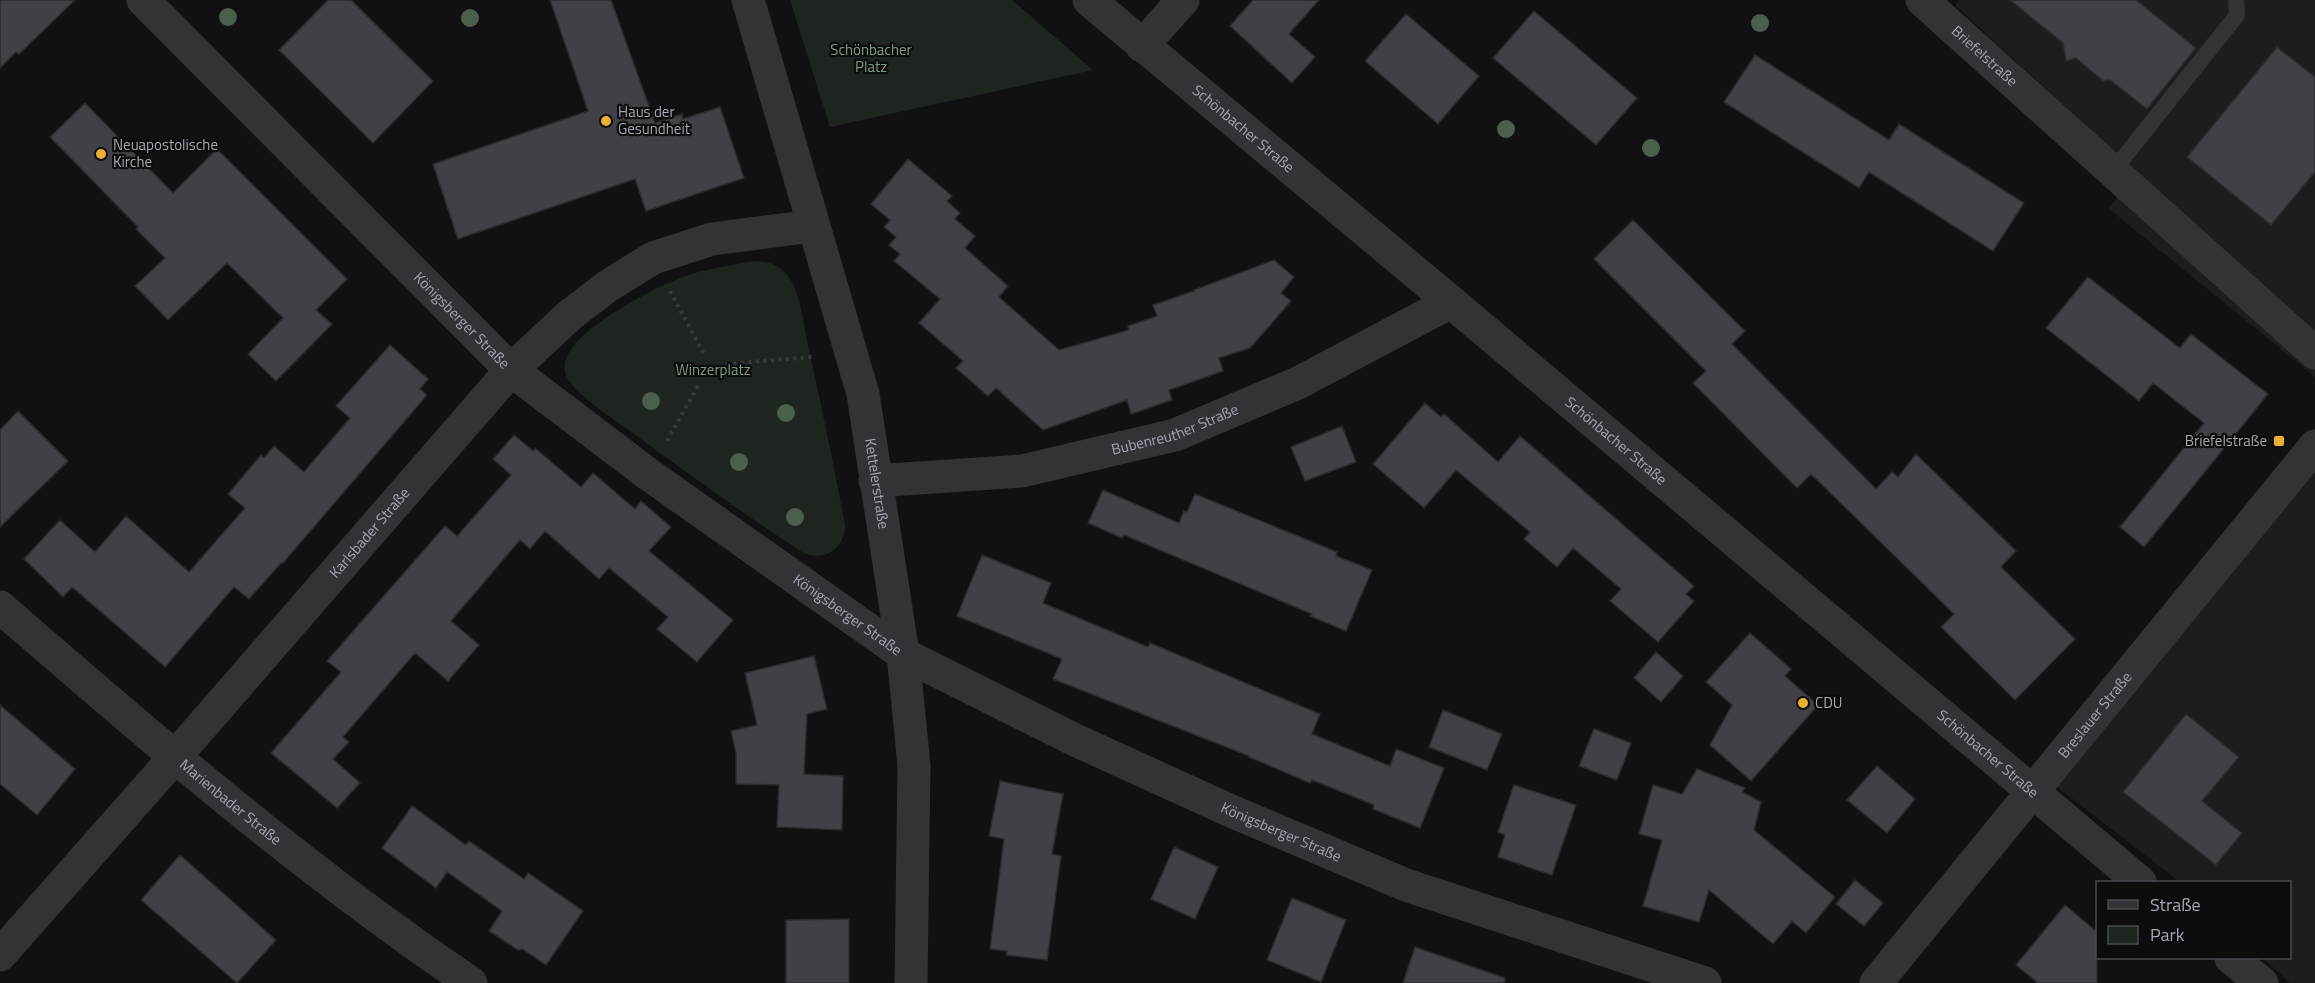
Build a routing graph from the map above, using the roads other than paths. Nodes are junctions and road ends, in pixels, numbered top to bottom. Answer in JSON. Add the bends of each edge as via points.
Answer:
{"nodes":[{"id":1,"x":143,"y":0,"type":"edge"},
{"id":2,"x":748,"y":0,"type":"edge"},
{"id":3,"x":1089,"y":0,"type":"edge"},
{"id":4,"x":1183,"y":0,"type":"edge"},
{"id":5,"x":1922,"y":0,"type":"edge"},
{"id":6,"x":2236,"y":0,"type":"edge"},
{"id":7,"x":1142,"y":46,"type":"junction"},
{"id":8,"x":2113,"y":171,"type":"junction"},
{"id":9,"x":812,"y":226,"type":"junction"},
{"id":10,"x":1452,"y":302,"type":"junction"},
{"id":11,"x":2315,"y":353,"type":"edge"},
{"id":12,"x":511,"y":370,"type":"junction"},
{"id":13,"x":2315,"y":446,"type":"edge"},
{"id":14,"x":875,"y":481,"type":"junction"},
{"id":15,"x":0,"y":607,"type":"edge"},
{"id":16,"x":903,"y":654,"type":"junction"},
{"id":17,"x":174,"y":758,"type":"junction"},
{"id":18,"x":2032,"y":792,"type":"junction"},
{"id":19,"x":2139,"y":881,"type":"edge"},
{"id":20,"x":0,"y":955,"type":"edge"},
{"id":21,"x":2233,"y":959,"type":"edge"},
{"id":22,"x":471,"y":983,"type":"edge"},
{"id":23,"x":911,"y":983,"type":"edge"},
{"id":24,"x":1705,"y":983,"type":"edge"},
{"id":25,"x":1876,"y":983,"type":"edge"},
{"id":26,"x":2262,"y":983,"type":"edge"}],
"edges":[{"from":1,"to":12,"type":"street","name":"Königsberger Straße"},
{"from":2,"to":9,"type":"street","name":"Kettelerstraße"},
{"from":3,"to":7,"type":"street","name":"Schönbacher Straße"},
{"from":4,"to":7,"type":"street"},
{"from":5,"to":8,"type":"street","name":"Briefelstraße"},
{"from":6,"to":8,"type":"lane","via":[[2237,15]]},
{"from":7,"to":10,"type":"street","name":"Schönbacher Straße"},
{"from":8,"to":11,"type":"street","name":"Briefelstraße"},
{"from":9,"to":12,"type":"street","name":"Karlsbader Straße","via":[[712,239],[653,258],[570,315]]},
{"from":9,"to":14,"type":"street","name":"Kettelerstraße","via":[[863,394]]},
{"from":10,"to":14,"type":"street","name":"Bubenreuther Straße","via":[[1298,383],[1175,435],[1022,471]]},
{"from":10,"to":18,"type":"street","name":"Schönbacher Straße"},
{"from":12,"to":16,"type":"street","name":"Königsberger Straße","via":[[648,474]]},
{"from":12,"to":17,"type":"street","name":"Karlsbader Straße"},
{"from":13,"to":18,"type":"street","name":"Breslauer Straße"},
{"from":14,"to":16,"type":"street","name":"Kettelerstraße"},
{"from":15,"to":17,"type":"street","name":"Marienbader Straße"},
{"from":16,"to":23,"type":"street","name":"Kettelerstraße","via":[[914,766]]},
{"from":16,"to":24,"type":"street","name":"Königsberger Straße","via":[[1073,739],[1406,885]]},
{"from":17,"to":20,"type":"street","name":"Karlsbader Straße"},
{"from":17,"to":22,"type":"street","name":"Marienbader Straße","via":[[293,854]]},
{"from":18,"to":19,"type":"street","name":"Schönbacher Straße"},
{"from":18,"to":25,"type":"street","name":"Breslauer Straße"},
{"from":21,"to":26,"type":"street"}]}
